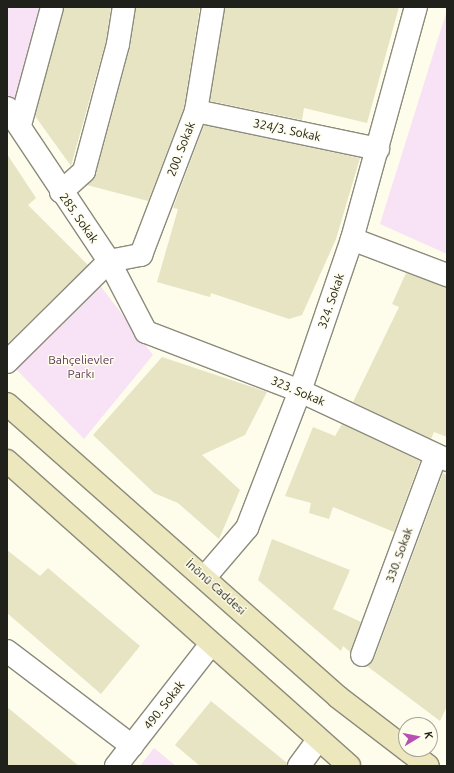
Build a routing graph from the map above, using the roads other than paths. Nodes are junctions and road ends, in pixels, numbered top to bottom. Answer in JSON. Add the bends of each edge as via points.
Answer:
{"nodes":[{"id":1,"x":52,"y":7,"type":"edge"},
{"id":2,"x":124,"y":7,"type":"edge"},
{"id":3,"x":213,"y":7,"type":"edge"},
{"id":4,"x":416,"y":7,"type":"edge"},
{"id":5,"x":196,"y":111,"type":"junction"},
{"id":6,"x":14,"y":116,"type":"edge"},
{"id":7,"x":378,"y":149,"type":"junction"},
{"id":8,"x":61,"y":192,"type":"junction"},
{"id":9,"x":352,"y":239,"type":"junction"},
{"id":10,"x":109,"y":261,"type":"junction"},
{"id":11,"x":447,"y":276,"type":"edge"},
{"id":12,"x":146,"y":332,"type":"joint"},
{"id":13,"x":7,"y":362,"type":"edge"},
{"id":14,"x":300,"y":391,"type":"junction"},
{"id":15,"x":7,"y":404,"type":"edge"},
{"id":16,"x":441,"y":458,"type":"edge"},
{"id":17,"x":7,"y":460,"type":"edge"},
{"id":18,"x":205,"y":577,"type":"junction"},
{"id":19,"x":211,"y":644,"type":"junction"},
{"id":20,"x":7,"y":651,"type":"edge"},
{"id":21,"x":362,"y":654,"type":"dead end"},
{"id":22,"x":318,"y":740,"type":"junction"},
{"id":23,"x":132,"y":746,"type":"junction"},
{"id":24,"x":116,"y":766,"type":"edge"},
{"id":25,"x":299,"y":766,"type":"edge"},
{"id":26,"x":349,"y":766,"type":"edge"},
{"id":27,"x":428,"y":766,"type":"edge"}],
"edges":[{"from":1,"to":6,"type":"street"},
{"from":2,"to":8,"type":"street","via":[[118,44],[84,171]]},
{"from":3,"to":5,"type":"street","name":"200. Sokak"},
{"from":4,"to":7,"type":"street","name":"324. Sokak"},
{"from":5,"to":7,"type":"street","name":"324/3. Sokak"},
{"from":5,"to":10,"type":"street","name":"200. Sokak","via":[[141,255]]},
{"from":6,"to":8,"type":"street","name":"285. Sokak"},
{"from":7,"to":9,"type":"street","name":"324. Sokak"},
{"from":8,"to":10,"type":"street","name":"285. Sokak"},
{"from":9,"to":11,"type":"street"},
{"from":9,"to":14,"type":"street","name":"324. Sokak"},
{"from":10,"to":12,"type":"street","name":"285. Sokak"},
{"from":10,"to":13,"type":"street"},
{"from":12,"to":14,"type":"street","name":"323. Sokak"},
{"from":14,"to":16,"type":"street","name":"323. Sokak"},
{"from":14,"to":18,"type":"street","name":"324. Sokak","via":[[247,528]]},
{"from":15,"to":18,"type":"main road","name":"İnönü Caddesi"},
{"from":16,"to":21,"type":"street","name":"330. Sokak"},
{"from":17,"to":19,"type":"main road"},
{"from":18,"to":27,"type":"main road","name":"İnönü Caddesi","via":[[338,697]]},
{"from":19,"to":22,"type":"main road"},
{"from":19,"to":23,"type":"street","name":"490. Sokak"},
{"from":20,"to":23,"type":"street"},
{"from":22,"to":25,"type":"street"},
{"from":22,"to":26,"type":"main road"},
{"from":23,"to":24,"type":"street","name":"490. Sokak"}]}
